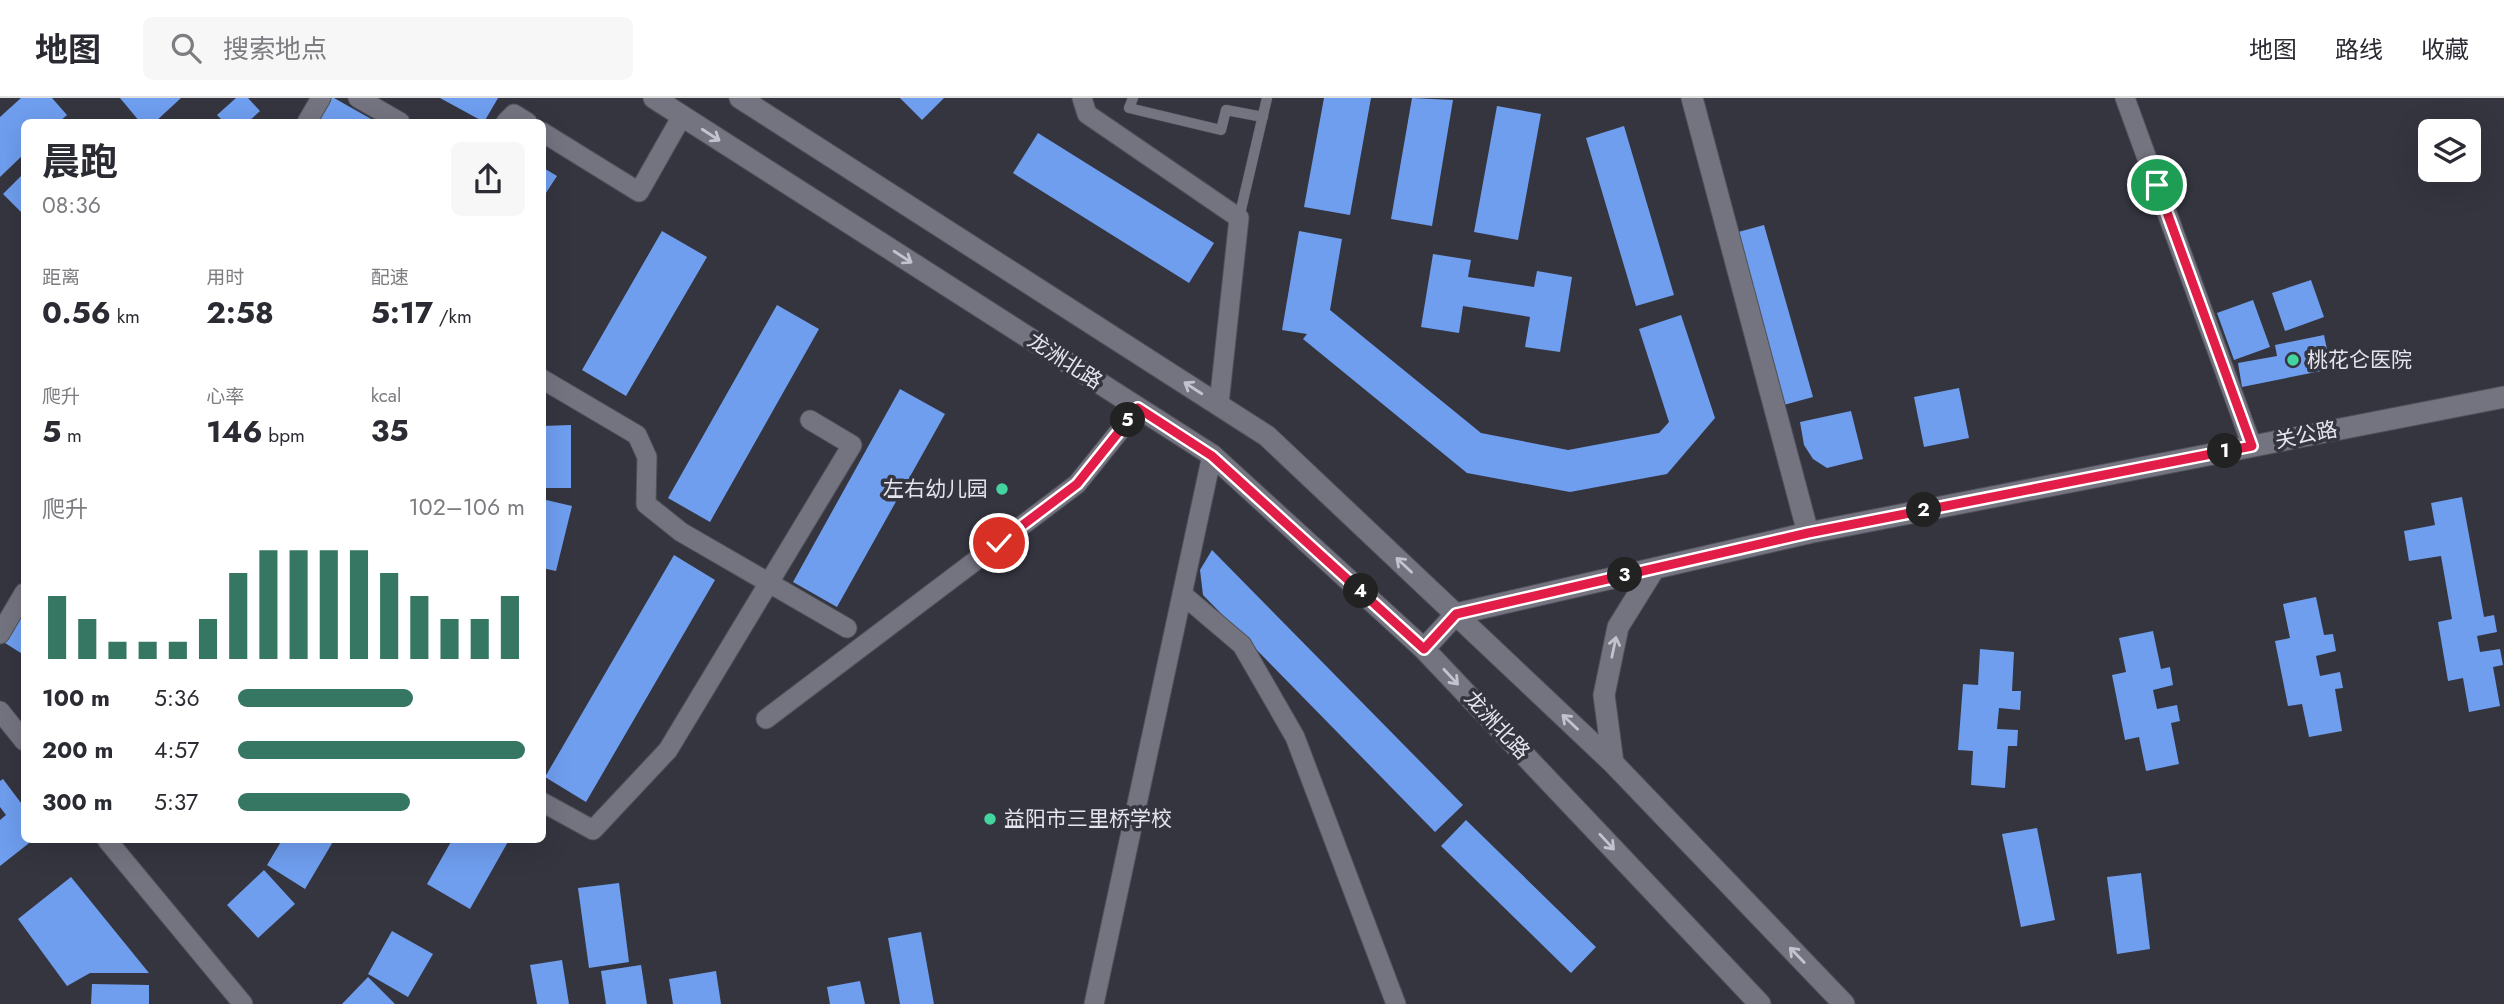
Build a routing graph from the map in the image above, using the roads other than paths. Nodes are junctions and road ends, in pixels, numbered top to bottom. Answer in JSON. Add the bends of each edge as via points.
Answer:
{"nodes":[{"id":1,"x":321,"y":98,"type":"edge"},
{"id":2,"x":358,"y":98,"type":"edge"},
{"id":3,"x":654,"y":98,"type":"edge"},
{"id":4,"x":740,"y":98,"type":"edge"},
{"id":5,"x":1082,"y":98,"type":"edge"},
{"id":6,"x":1133,"y":98,"type":"edge"},
{"id":7,"x":1267,"y":98,"type":"edge"},
{"id":8,"x":1692,"y":98,"type":"edge"},
{"id":9,"x":2125,"y":98,"type":"edge"},
{"id":10,"x":682,"y":116,"type":"junction"},
{"id":11,"x":1263,"y":117,"type":"junction"},
{"id":12,"x":309,"y":119,"type":"edge"},
{"id":13,"x":395,"y":119,"type":"edge"},
{"id":14,"x":546,"y":134,"type":"edge"},
{"id":15,"x":1239,"y":218,"type":"junction"},
{"id":16,"x":546,"y":381,"type":"edge"},
{"id":17,"x":2504,"y":397,"type":"edge"},
{"id":18,"x":1219,"y":404,"type":"junction"},
{"id":19,"x":1138,"y":408,"type":"junction"},
{"id":20,"x":810,"y":420,"type":"dead end"},
{"id":21,"x":2252,"y":446,"type":"junction"},
{"id":22,"x":1212,"y":456,"type":"junction"},
{"id":23,"x":1808,"y":533,"type":"junction"},
{"id":24,"x":1654,"y":569,"type":"junction"},
{"id":25,"x":769,"y":583,"type":"junction"},
{"id":26,"x":1182,"y":594,"type":"junction"},
{"id":27,"x":21,"y":598,"type":"edge"},
{"id":28,"x":1456,"y":614,"type":"junction"},
{"id":29,"x":847,"y":628,"type":"dead end"},
{"id":30,"x":0,"y":634,"type":"edge"},
{"id":31,"x":1424,"y":649,"type":"junction"},
{"id":32,"x":0,"y":711,"type":"edge"},
{"id":33,"x":766,"y":719,"type":"dead end"},
{"id":34,"x":21,"y":737,"type":"edge"},
{"id":35,"x":1613,"y":763,"type":"junction"},
{"id":36,"x":546,"y":804,"type":"edge"},
{"id":37,"x":109,"y":843,"type":"edge"},
{"id":38,"x":243,"y":1004,"type":"edge"},
{"id":39,"x":1094,"y":1004,"type":"edge"},
{"id":40,"x":1396,"y":1004,"type":"edge"},
{"id":41,"x":1760,"y":1004,"type":"edge"},
{"id":42,"x":1844,"y":1004,"type":"edge"}],
"edges":[{"from":1,"to":12,"type":"street"},
{"from":2,"to":13,"type":"street"},
{"from":3,"to":10,"type":"main road","name":"龙洲北路"},
{"from":18,"to":4,"type":"main road","one_way":true},
{"from":5,"to":15,"type":"street","via":[[1087,114]]},
{"from":6,"to":11,"type":"lane","via":[[1129,108],[1221,130],[1226,110]]},
{"from":7,"to":11,"type":"lane"},
{"from":8,"to":23,"type":"main road"},
{"from":9,"to":21,"type":"street"},
{"from":10,"to":14,"type":"street","via":[[639,192]]},
{"from":10,"to":19,"type":"main road","name":"龙洲北路","one_way":true},
{"from":11,"to":15,"type":"lane"},
{"from":15,"to":18,"type":"street"},
{"from":16,"to":25,"type":"street","via":[[637,435],[648,457],[646,504],[681,532]]},
{"from":17,"to":21,"type":"main road","name":"关公路"},
{"from":28,"to":18,"type":"main road","one_way":true,"via":[[1267,436]]},
{"from":19,"to":22,"type":"main road","name":"龙洲北路"},
{"from":19,"to":33,"type":"street","via":[[1077,484]]},
{"from":20,"to":25,"type":"street","via":[[852,444]]},
{"from":21,"to":23,"type":"main road","name":"关公路"},
{"from":22,"to":26,"type":"street"},
{"from":22,"to":31,"type":"main road","name":"龙洲北路"},
{"from":23,"to":24,"type":"main road","name":"关公路"},
{"from":24,"to":28,"type":"main road","name":"关公路"},
{"from":35,"to":24,"type":"main road","one_way":true,"via":[[1604,695],[1618,627]]},
{"from":25,"to":29,"type":"street"},
{"from":25,"to":36,"type":"street","via":[[668,750],[593,830]]},
{"from":26,"to":39,"type":"street"},
{"from":26,"to":40,"type":"street","via":[[1242,645],[1295,737]]},
{"from":27,"to":30,"type":"street"},
{"from":28,"to":31,"type":"main road"},
{"from":35,"to":28,"type":"main road","one_way":true},
{"from":31,"to":41,"type":"main road","name":"龙洲北路","one_way":true},
{"from":32,"to":34,"type":"street"},
{"from":42,"to":35,"type":"main road","one_way":true},
{"from":37,"to":38,"type":"street"}]}
